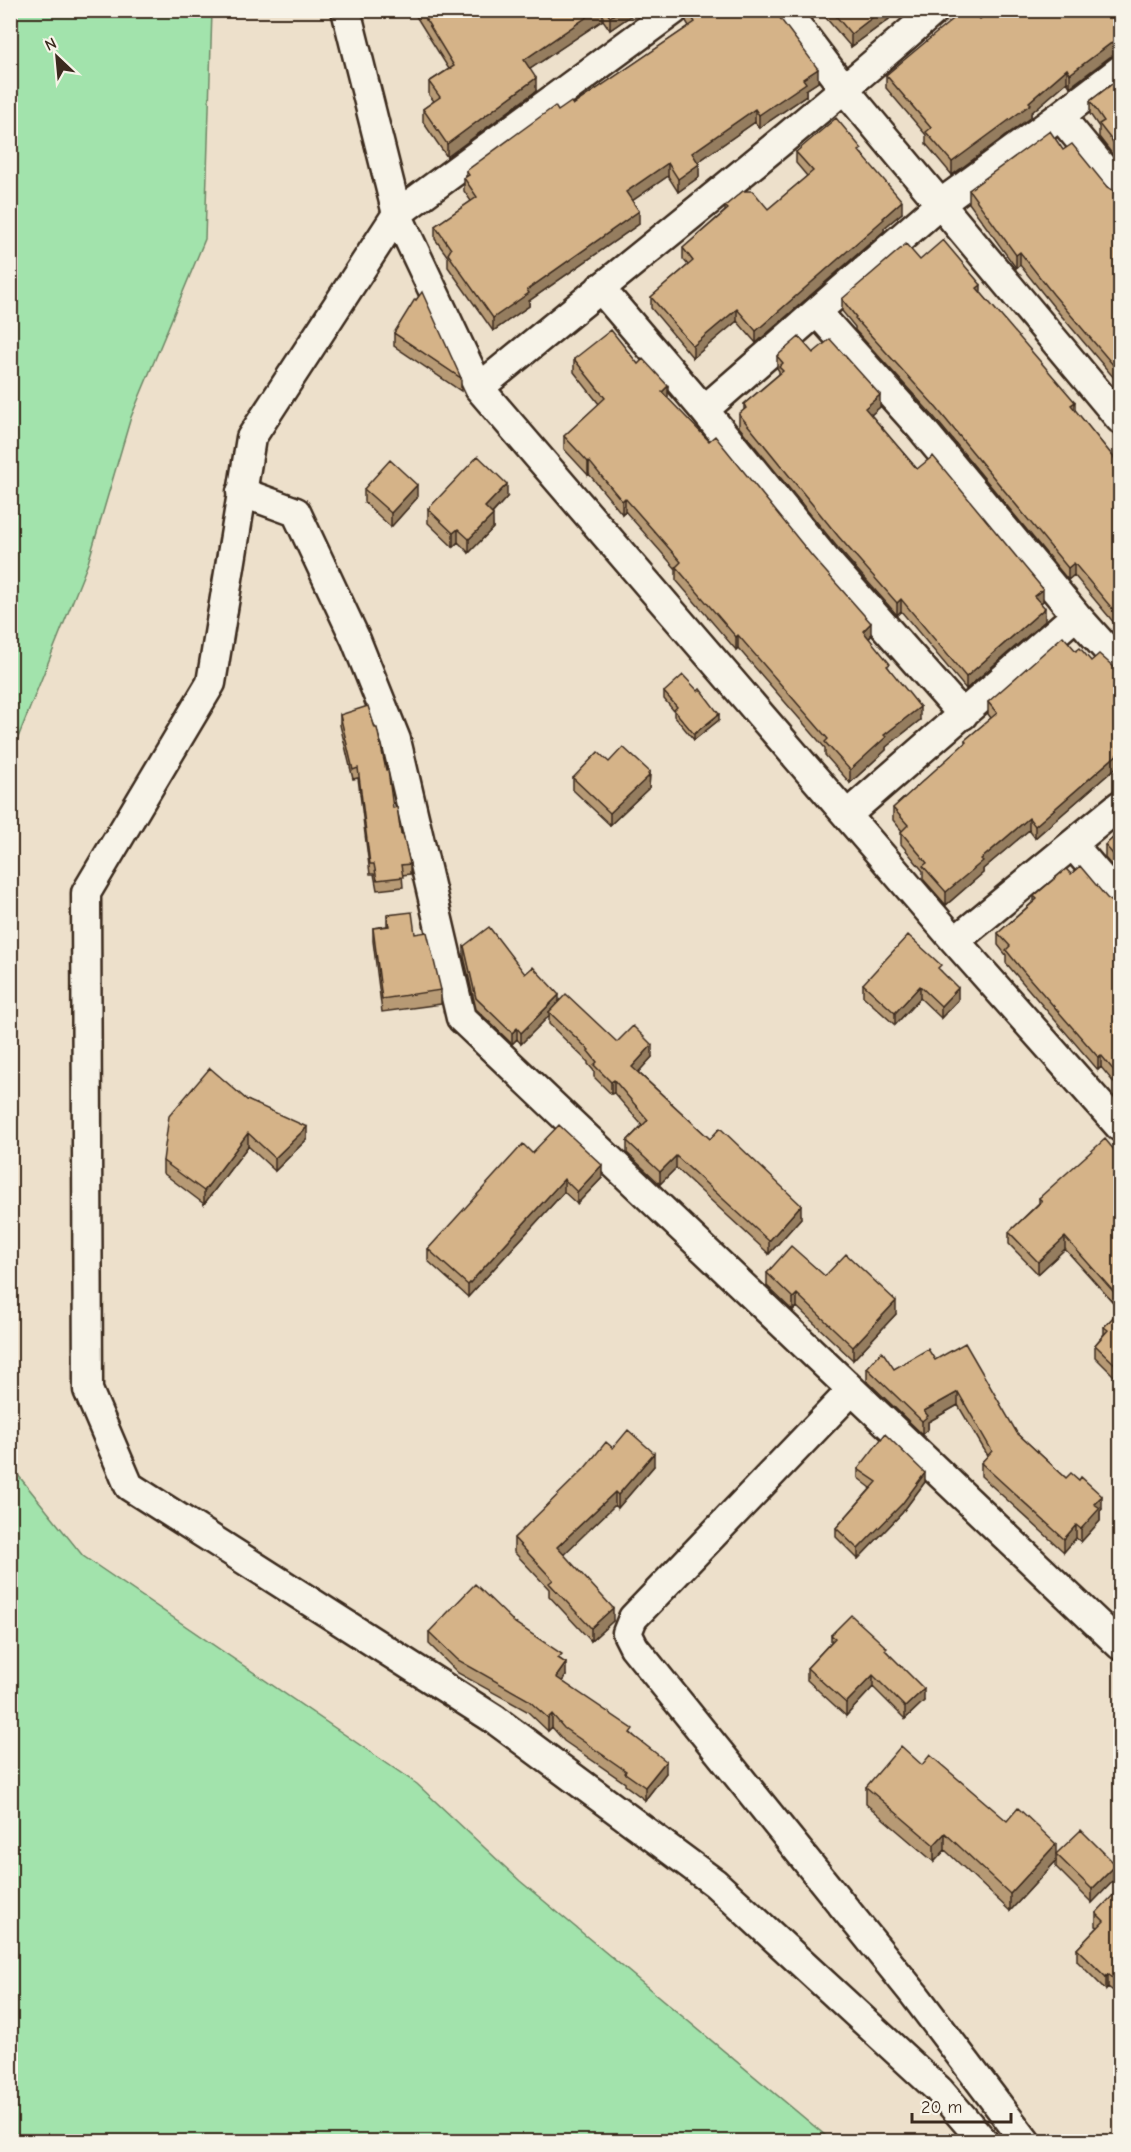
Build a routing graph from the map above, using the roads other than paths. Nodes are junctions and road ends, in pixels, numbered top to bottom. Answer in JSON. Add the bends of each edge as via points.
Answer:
{"nodes":[{"id":1,"x":346,"y":10,"type":"edge"},
{"id":2,"x":674,"y":10,"type":"edge"},
{"id":3,"x":785,"y":10,"type":"edge"},
{"id":4,"x":935,"y":10,"type":"edge"},
{"id":5,"x":1120,"y":70,"type":"edge"},
{"id":6,"x":845,"y":90,"type":"junction"},
{"id":7,"x":1060,"y":116,"type":"junction"},
{"id":8,"x":1120,"y":189,"type":"edge"},
{"id":9,"x":940,"y":204,"type":"junction"},
{"id":10,"x":397,"y":214,"type":"junction"},
{"id":11,"x":600,"y":288,"type":"junction"},
{"id":12,"x":817,"y":312,"type":"junction"},
{"id":13,"x":479,"y":388,"type":"junction"},
{"id":14,"x":704,"y":410,"type":"junction"},
{"id":15,"x":1120,"y":419,"type":"edge"},
{"id":16,"x":242,"y":492,"type":"junction"},
{"id":17,"x":1077,"y":615,"type":"junction"},
{"id":18,"x":1120,"y":664,"type":"edge"},
{"id":19,"x":963,"y":715,"type":"junction"},
{"id":20,"x":1120,"y":805,"type":"edge"},
{"id":21,"x":847,"y":815,"type":"junction"},
{"id":22,"x":1073,"y":845,"type":"junction"},
{"id":23,"x":1120,"y":900,"type":"edge"},
{"id":24,"x":955,"y":940,"type":"junction"},
{"id":25,"x":1120,"y":1127,"type":"edge"},
{"id":26,"x":851,"y":1391,"type":"junction"},
{"id":27,"x":1120,"y":1645,"type":"edge"},
{"id":28,"x":984,"y":2142,"type":"edge"},
{"id":29,"x":1026,"y":2142,"type":"edge"}],
"edges":[{"from":1,"to":10,"type":"street"},
{"from":2,"to":10,"type":"street"},
{"from":3,"to":6,"type":"street"},
{"from":4,"to":6,"type":"street"},
{"from":5,"to":7,"type":"street"},
{"from":6,"to":9,"type":"street"},
{"from":6,"to":11,"type":"street"},
{"from":7,"to":8,"type":"street"},
{"from":7,"to":9,"type":"street"},
{"from":9,"to":12,"type":"street"},
{"from":9,"to":15,"type":"street"},
{"from":10,"to":13,"type":"street"},
{"from":10,"to":16,"type":"street","via":[[251,438]]},
{"from":11,"to":13,"type":"street"},
{"from":11,"to":14,"type":"street"},
{"from":12,"to":14,"type":"street"},
{"from":12,"to":17,"type":"street","via":[[921,428]]},
{"from":13,"to":21,"type":"street"},
{"from":14,"to":19,"type":"street","via":[[825,559]]},
{"from":16,"to":26,"type":"street","via":[[296,512],[356,640],[396,740],[461,1018]]},
{"from":16,"to":28,"type":"street","via":[[211,683],[86,893],[87,1390],[129,1486],[494,1719],[715,1883],[939,2090]]},
{"from":17,"to":18,"type":"street"},
{"from":17,"to":19,"type":"street"},
{"from":19,"to":21,"type":"street"},
{"from":20,"to":22,"type":"street"},
{"from":21,"to":24,"type":"street"},
{"from":22,"to":23,"type":"street"},
{"from":22,"to":24,"type":"street"},
{"from":24,"to":25,"type":"street"},
{"from":26,"to":27,"type":"street"},
{"from":26,"to":29,"type":"street","via":[[633,1618],[627,1633],[634,1647],[914,1994]]}]}
